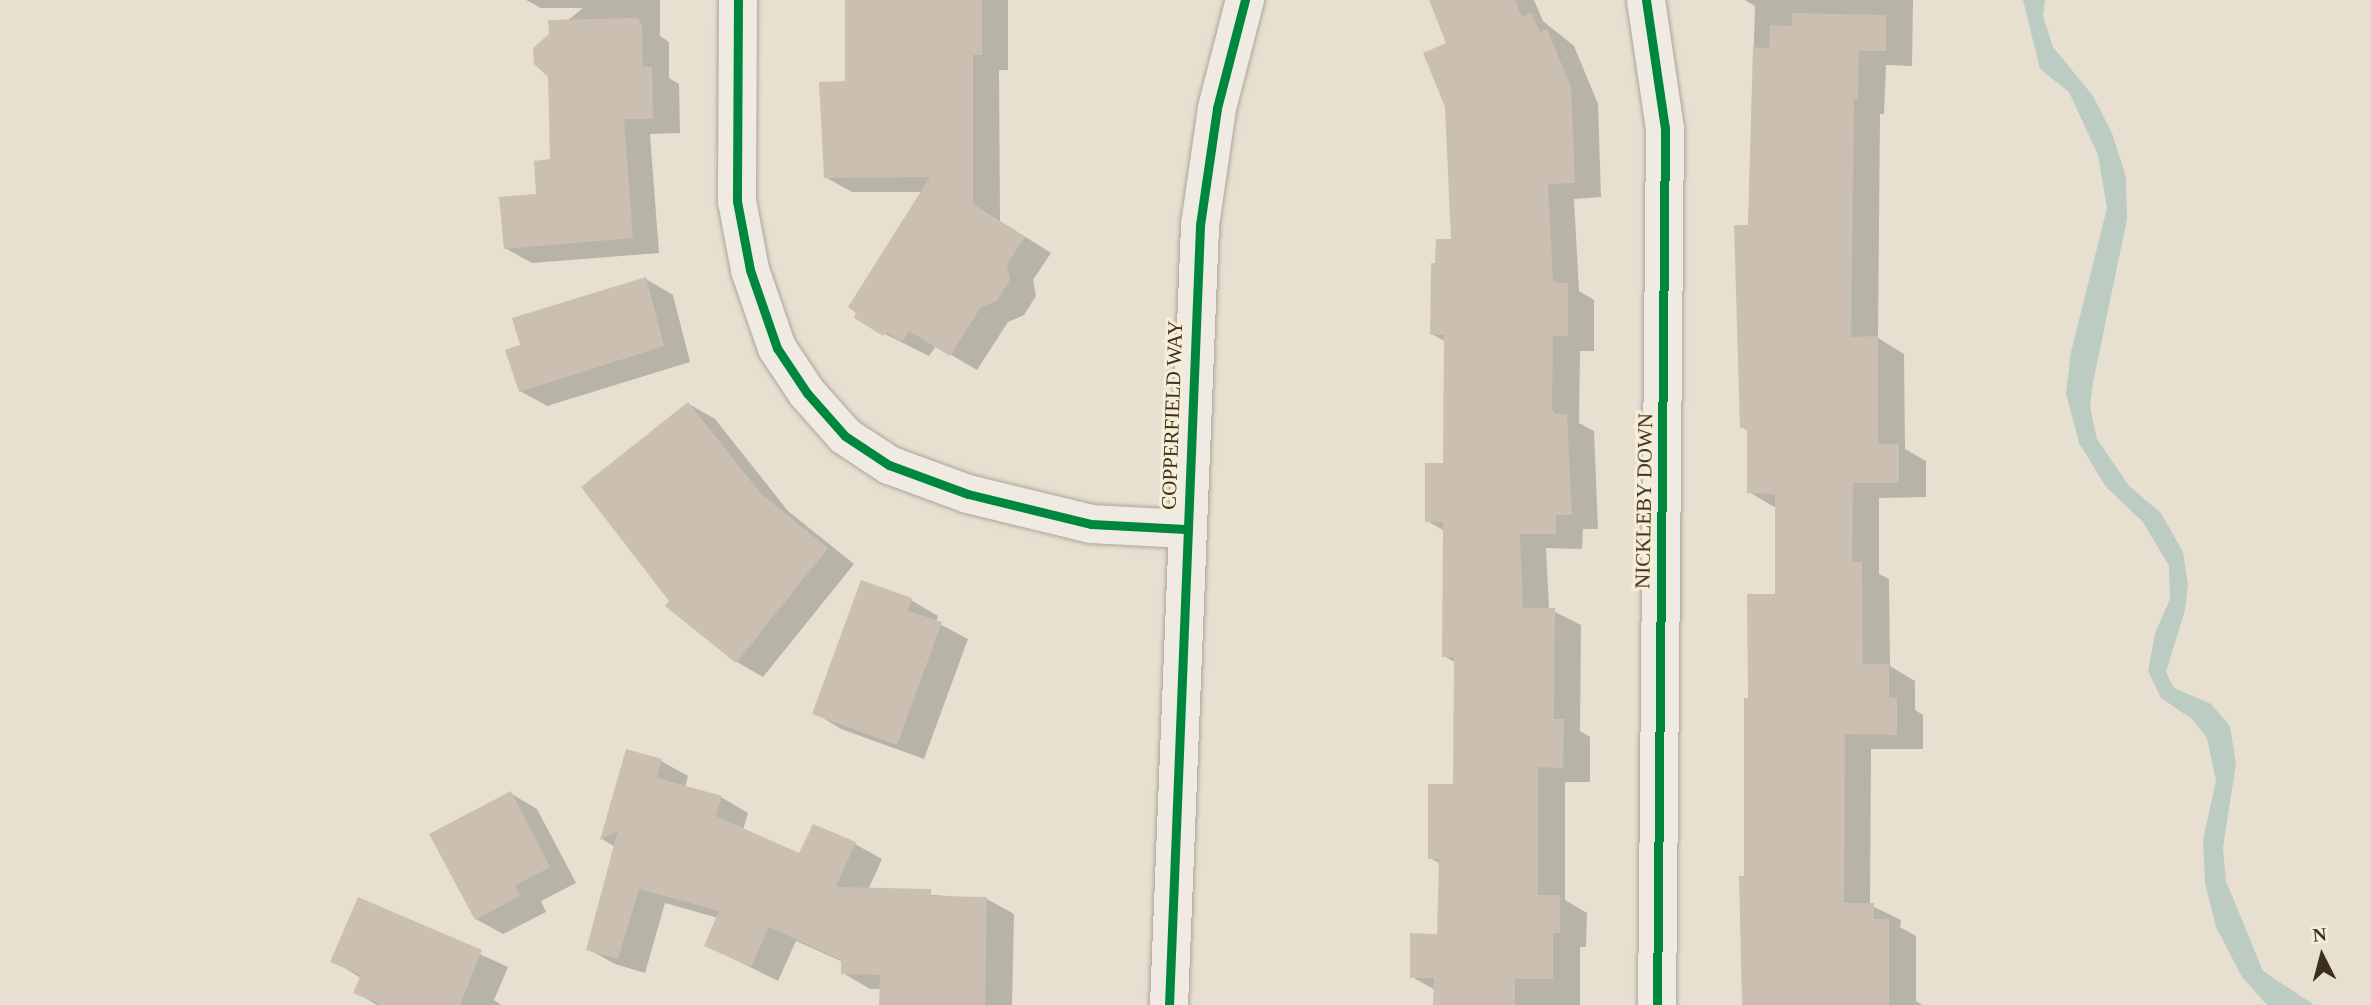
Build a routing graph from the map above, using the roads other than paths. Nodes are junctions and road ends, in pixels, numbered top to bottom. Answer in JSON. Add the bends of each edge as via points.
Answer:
{"nodes":[{"id":1,"x":738,"y":0,"type":"edge"},
{"id":2,"x":1245,"y":0,"type":"edge"},
{"id":3,"x":1646,"y":0,"type":"edge"},
{"id":4,"x":1185,"y":529,"type":"junction"},
{"id":5,"x":1168,"y":1005,"type":"edge"},
{"id":6,"x":1657,"y":1005,"type":"edge"}],
"edges":[{"from":1,"to":4,"type":"street","via":[[737,201],[750,270],[777,348],[807,393],[845,436],[889,466],[968,494],[1091,524]]},
{"from":2,"to":4,"type":"street","name":"COPPERFIELD WAY","via":[[1217,108],[1200,225]]},
{"from":3,"to":6,"type":"street","name":"NICKLEBY DOWN","via":[[1665,128]]},
{"from":4,"to":5,"type":"street","name":"COPPERFIELD WAY"}]}
